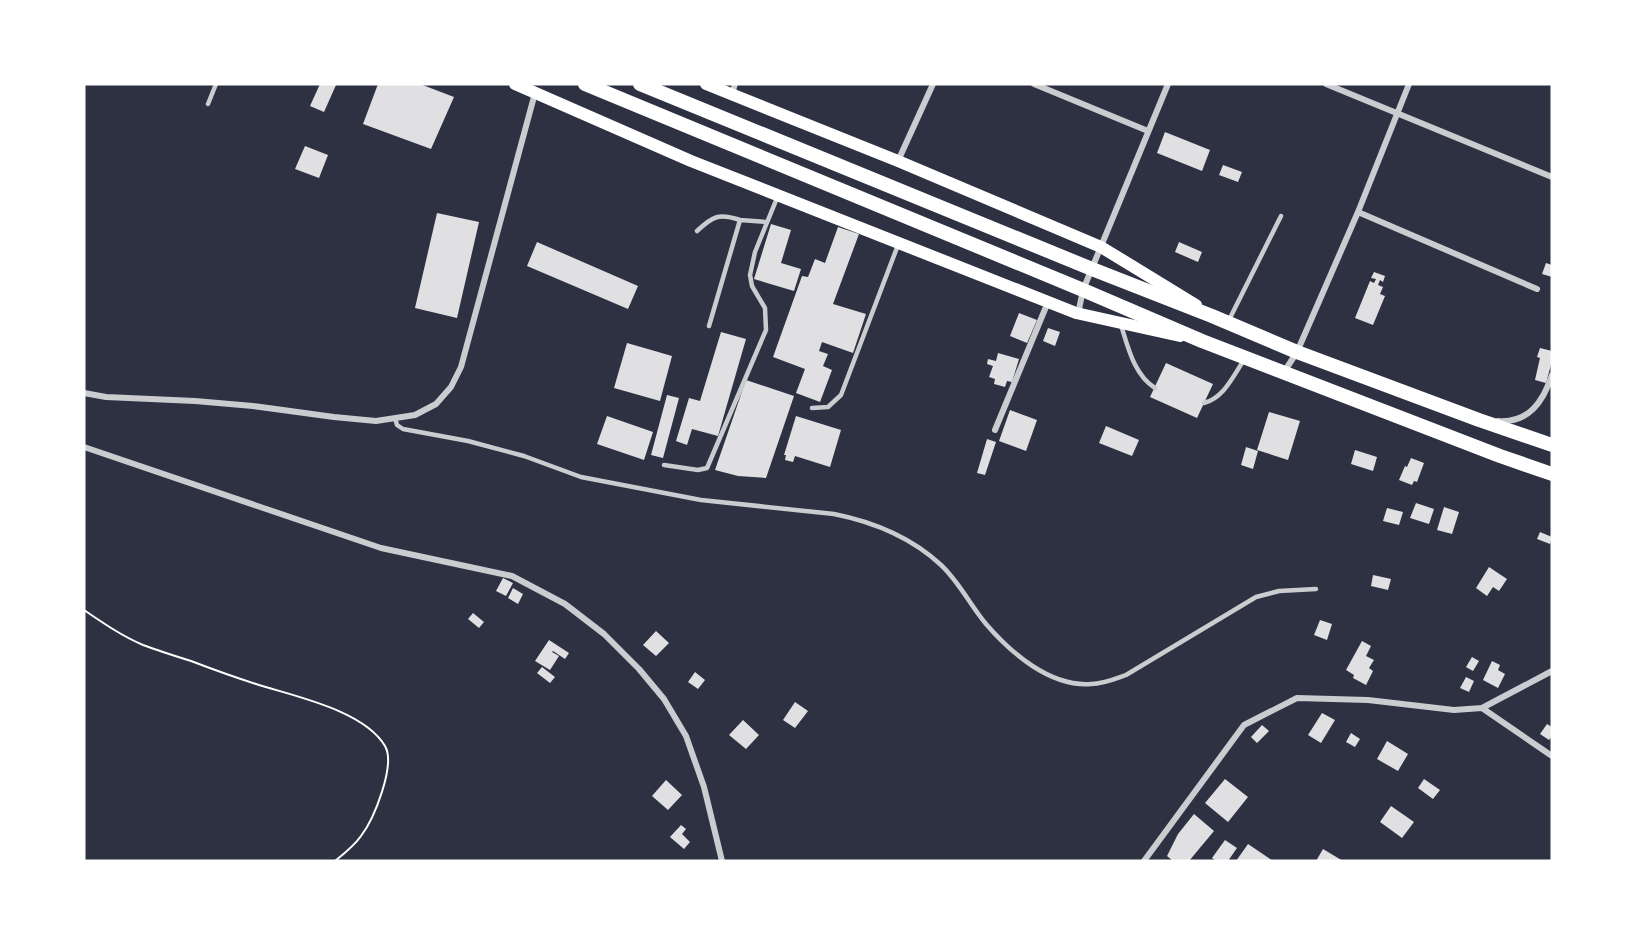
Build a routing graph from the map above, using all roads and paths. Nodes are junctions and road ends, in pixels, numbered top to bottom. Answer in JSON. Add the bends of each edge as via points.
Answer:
{"nodes":[{"id":1,"x":216,"y":84,"type":"edge"},
{"id":2,"x":515,"y":84,"type":"edge"},
{"id":3,"x":585,"y":84,"type":"edge"},
{"id":4,"x":640,"y":84,"type":"edge"},
{"id":5,"x":706,"y":84,"type":"edge"},
{"id":6,"x":933,"y":84,"type":"edge"},
{"id":7,"x":1034,"y":84,"type":"edge"},
{"id":8,"x":1168,"y":84,"type":"edge"},
{"id":9,"x":1326,"y":84,"type":"edge"},
{"id":10,"x":1409,"y":84,"type":"edge"},
{"id":11,"x":733,"y":89,"type":"edge"},
{"id":12,"x":535,"y":92,"type":"junction"},
{"id":13,"x":208,"y":104,"type":"dead end"},
{"id":14,"x":1396,"y":113,"type":"junction"},
{"id":15,"x":1148,"y":131,"type":"junction"},
{"id":16,"x":898,"y":161,"type":"junction"},
{"id":17,"x":1552,"y":177,"type":"edge"},
{"id":18,"x":777,"y":195,"type":"junction"},
{"id":19,"x":1358,"y":212,"type":"junction"},
{"id":20,"x":1281,"y":216,"type":"dead end"},
{"id":21,"x":740,"y":220,"type":"junction"},
{"id":22,"x":766,"y":222,"type":"junction"},
{"id":23,"x":697,"y":231,"type":"dead end"},
{"id":24,"x":899,"y":243,"type":"junction"},
{"id":25,"x":1101,"y":247,"type":"junction"},
{"id":26,"x":1092,"y":269,"type":"junction"},
{"id":27,"x":1537,"y":289,"type":"dead end"},
{"id":28,"x":1083,"y":290,"type":"junction"},
{"id":29,"x":1048,"y":302,"type":"junction"},
{"id":30,"x":1078,"y":314,"type":"junction"},
{"id":31,"x":1212,"y":316,"type":"junction"},
{"id":32,"x":1227,"y":322,"type":"junction"},
{"id":33,"x":1120,"y":323,"type":"junction"},
{"id":34,"x":709,"y":326,"type":"dead end"},
{"id":35,"x":1202,"y":341,"type":"junction"},
{"id":36,"x":1297,"y":352,"type":"junction"},
{"id":37,"x":1246,"y":358,"type":"junction"},
{"id":38,"x":1284,"y":372,"type":"junction"},
{"id":39,"x":1552,"y":375,"type":"edge"},
{"id":40,"x":1155,"y":388,"type":"dead end"},
{"id":41,"x":84,"y":393,"type":"edge"},
{"id":42,"x":1204,"y":403,"type":"dead end"},
{"id":43,"x":812,"y":408,"type":"dead end"},
{"id":44,"x":395,"y":418,"type":"junction"},
{"id":45,"x":1479,"y":420,"type":"junction"},
{"id":46,"x":995,"y":430,"type":"dead end"},
{"id":47,"x":1552,"y":445,"type":"edge"},
{"id":48,"x":84,"y":447,"type":"edge"},
{"id":49,"x":664,"y":465,"type":"dead end"},
{"id":50,"x":1548,"y":473,"type":"edge"},
{"id":51,"x":1316,"y":589,"type":"dead end"},
{"id":52,"x":84,"y":610,"type":"edge"},
{"id":53,"x":1552,"y":671,"type":"edge"},
{"id":54,"x":1482,"y":708,"type":"junction"},
{"id":55,"x":1552,"y":756,"type":"edge"},
{"id":56,"x":335,"y":861,"type":"edge"},
{"id":57,"x":722,"y":861,"type":"edge"},
{"id":58,"x":1144,"y":861,"type":"edge"}],
"edges":[{"from":1,"to":13,"type":"lane"},
{"from":2,"to":12,"type":"main road"},
{"from":3,"to":28,"type":"main road"},
{"from":4,"to":26,"type":"main road"},
{"from":5,"to":11,"type":"main road"},
{"from":6,"to":16,"type":"street"},
{"from":7,"to":15,"type":"street"},
{"from":8,"to":15,"type":"street"},
{"from":9,"to":14,"type":"street"},
{"from":10,"to":14,"type":"street"},
{"from":11,"to":16,"type":"main road"},
{"from":12,"to":18,"type":"main road"},
{"from":12,"to":44,"type":"street","via":[[461,367],[436,404],[415,415]]},
{"from":14,"to":17,"type":"street"},
{"from":14,"to":19,"type":"street"},
{"from":15,"to":25,"type":"street"},
{"from":16,"to":25,"type":"main road"},
{"from":18,"to":22,"type":"lane"},
{"from":18,"to":24,"type":"main road"},
{"from":19,"to":27,"type":"street"},
{"from":19,"to":36,"type":"street"},
{"from":20,"to":32,"type":"lane"},
{"from":21,"to":22,"type":"lane"},
{"from":21,"to":23,"type":"lane","via":[[710,218]]},
{"from":21,"to":34,"type":"lane"},
{"from":22,"to":49,"type":"lane","via":[[750,275],[765,308],[766,330],[707,468]]},
{"from":24,"to":29,"type":"main road"},
{"from":24,"to":43,"type":"lane","via":[[841,395],[828,407]]},
{"from":25,"to":26,"type":"street"},
{"from":25,"to":31,"type":"main road"},
{"from":26,"to":28,"type":"street"},
{"from":26,"to":31,"type":"main road"},
{"from":28,"to":30,"type":"street"},
{"from":28,"to":35,"type":"main road"},
{"from":29,"to":30,"type":"main road"},
{"from":29,"to":46,"type":"street"},
{"from":30,"to":33,"type":"main road"},
{"from":31,"to":32,"type":"main road"},
{"from":32,"to":36,"type":"main road"},
{"from":33,"to":35,"type":"main road"},
{"from":33,"to":40,"type":"lane","via":[[1139,372]]},
{"from":35,"to":37,"type":"main road"},
{"from":36,"to":38,"type":"street"},
{"from":36,"to":45,"type":"main road"},
{"from":37,"to":38,"type":"main road"},
{"from":37,"to":42,"type":"lane","via":[[1219,396]]},
{"from":38,"to":50,"type":"main road"},
{"from":39,"to":45,"type":"street","via":[[1539,402],[1524,417],[1507,422]]},
{"from":41,"to":44,"type":"street","via":[[253,406],[375,421]]},
{"from":44,"to":51,"type":"lane","via":[[403,429],[524,456],[581,477],[701,500],[834,514],[883,528],[940,564],[985,622],[1012,649],[1060,680],[1080,684],[1097,684],[1126,675],[1256,597]]},
{"from":45,"to":47,"type":"main road"},
{"from":48,"to":57,"type":"street","via":[[381,548],[512,576],[565,604],[639,669],[675,717],[704,787]]},
{"from":52,"to":56,"type":"path","via":[[142,644],[334,708],[376,735],[386,747],[387,776],[368,825]]},
{"from":53,"to":54,"type":"street"},
{"from":54,"to":55,"type":"street"},
{"from":54,"to":58,"type":"street","via":[[1454,710],[1368,699],[1297,698],[1244,725]]}]}
